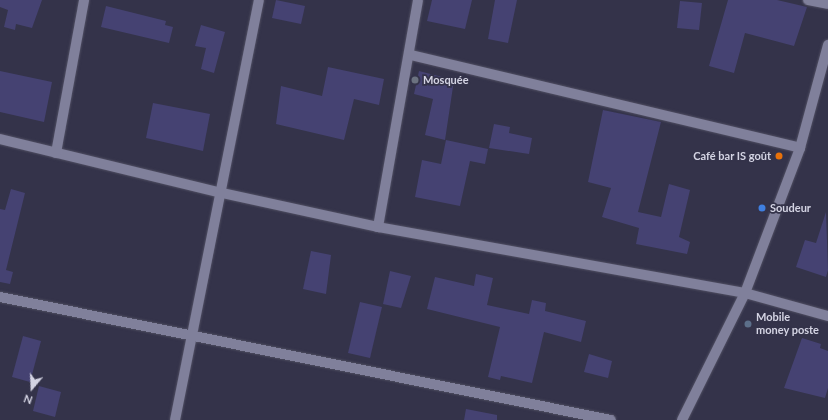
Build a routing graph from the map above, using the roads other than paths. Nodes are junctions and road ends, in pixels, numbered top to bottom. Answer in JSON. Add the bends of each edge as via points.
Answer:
{"nodes":[{"id":1,"x":84,"y":0,"type":"edge"},
{"id":2,"x":259,"y":0,"type":"edge"},
{"id":3,"x":418,"y":0,"type":"edge"},
{"id":4,"x":808,"y":0,"type":"edge"},
{"id":5,"x":828,"y":4,"type":"edge"},
{"id":6,"x":828,"y":45,"type":"edge"},
{"id":7,"x":411,"y":55,"type":"junction"},
{"id":8,"x":0,"y":138,"type":"edge"},
{"id":9,"x":800,"y":148,"type":"junction"},
{"id":10,"x":56,"y":153,"type":"junction"},
{"id":11,"x":222,"y":193,"type":"junction"},
{"id":12,"x":378,"y":227,"type":"junction"},
{"id":13,"x":745,"y":293,"type":"junction"},
{"id":14,"x":0,"y":297,"type":"edge"},
{"id":15,"x":828,"y":316,"type":"edge"},
{"id":16,"x":194,"y":334,"type":"junction"},
{"id":17,"x":175,"y":420,"type":"edge"},
{"id":18,"x":611,"y":420,"type":"edge"},
{"id":19,"x":682,"y":420,"type":"edge"}],
"edges":[{"from":1,"to":10,"type":"street"},
{"from":2,"to":11,"type":"street"},
{"from":3,"to":7,"type":"street"},
{"from":4,"to":5,"type":"street"},
{"from":6,"to":9,"type":"street"},
{"from":7,"to":9,"type":"street"},
{"from":7,"to":12,"type":"street"},
{"from":8,"to":10,"type":"street"},
{"from":9,"to":13,"type":"street"},
{"from":10,"to":11,"type":"street"},
{"from":11,"to":12,"type":"street"},
{"from":11,"to":16,"type":"street"},
{"from":12,"to":13,"type":"street"},
{"from":13,"to":15,"type":"street"},
{"from":13,"to":19,"type":"street"},
{"from":14,"to":16,"type":"street"},
{"from":16,"to":17,"type":"street"},
{"from":16,"to":18,"type":"street"}]}
